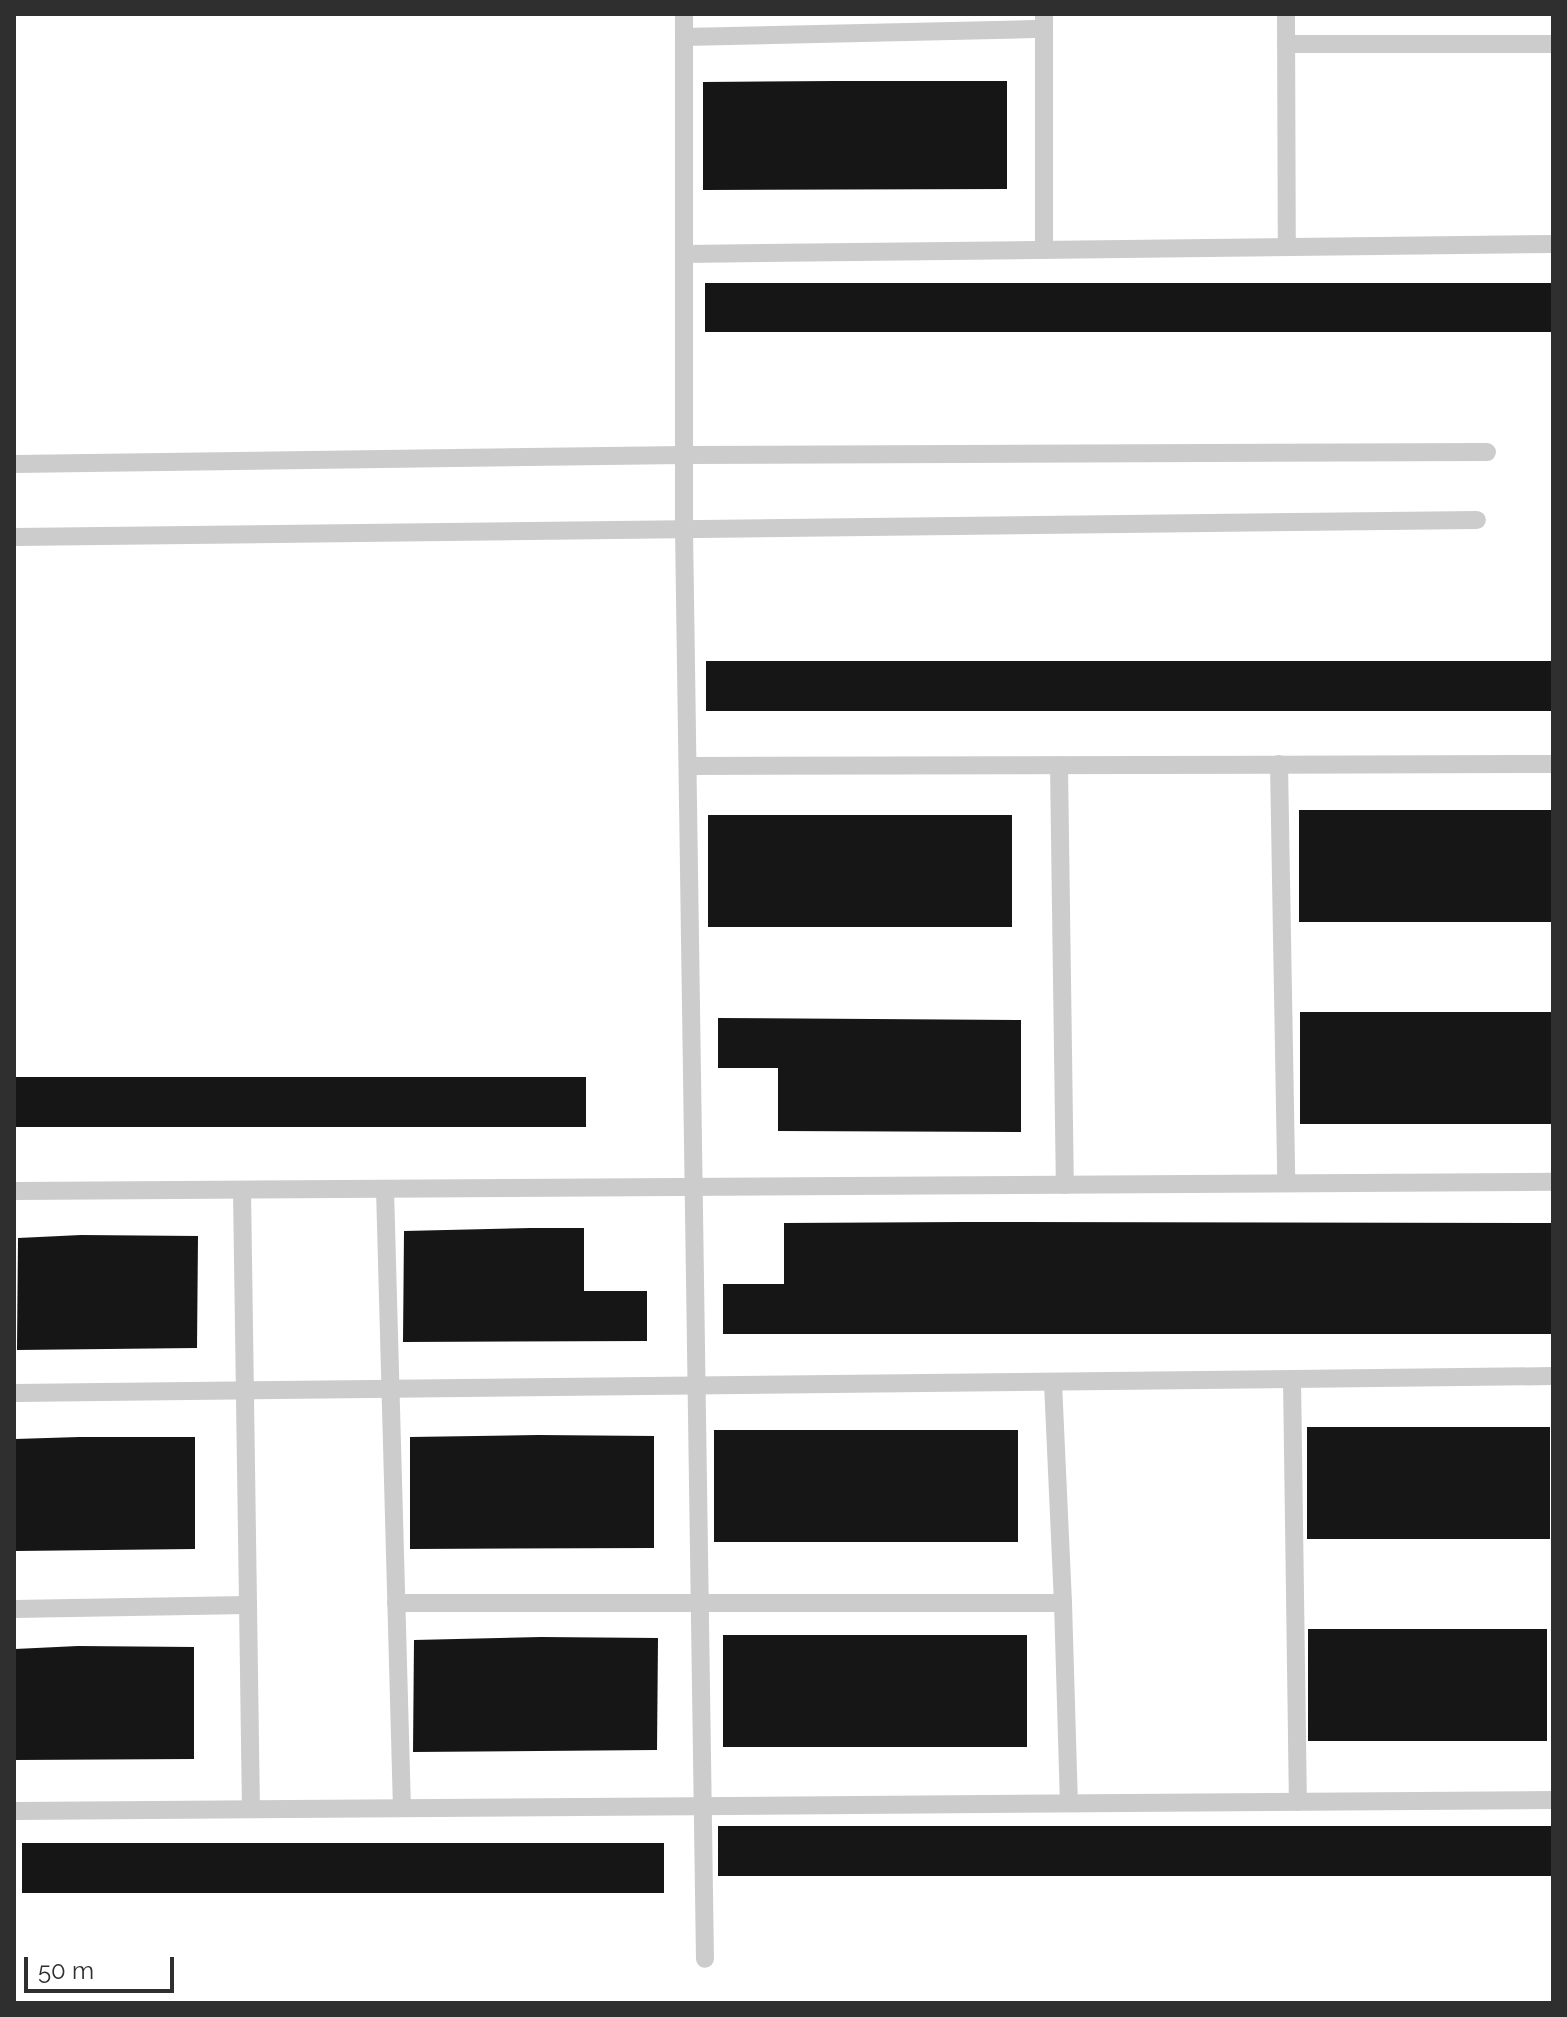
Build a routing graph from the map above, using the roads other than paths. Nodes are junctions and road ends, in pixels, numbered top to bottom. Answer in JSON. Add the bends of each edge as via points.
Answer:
{"nodes":[{"id":1,"x":684,"y":14,"type":"edge"},
{"id":2,"x":1286,"y":14,"type":"edge"},
{"id":3,"x":1044,"y":22,"type":"edge"},
{"id":4,"x":684,"y":37,"type":"junction"},
{"id":5,"x":1286,"y":44,"type":"junction"},
{"id":6,"x":1553,"y":44,"type":"edge"},
{"id":7,"x":1553,"y":244,"type":"edge"},
{"id":8,"x":1287,"y":247,"type":"junction"},
{"id":9,"x":1044,"y":250,"type":"junction"},
{"id":10,"x":684,"y":254,"type":"junction"},
{"id":11,"x":1487,"y":452,"type":"dead end"},
{"id":12,"x":684,"y":455,"type":"junction"},
{"id":13,"x":14,"y":464,"type":"edge"},
{"id":14,"x":1477,"y":520,"type":"dead end"},
{"id":15,"x":684,"y":529,"type":"junction"},
{"id":16,"x":14,"y":537,"type":"edge"},
{"id":17,"x":1279,"y":764,"type":"junction"},
{"id":18,"x":1553,"y":764,"type":"edge"},
{"id":19,"x":1059,"y":765,"type":"junction"},
{"id":20,"x":688,"y":766,"type":"junction"},
{"id":21,"x":1553,"y":1182,"type":"edge"},
{"id":22,"x":1286,"y":1183,"type":"junction"},
{"id":23,"x":1065,"y":1185,"type":"junction"},
{"id":24,"x":694,"y":1187,"type":"junction"},
{"id":25,"x":385,"y":1189,"type":"junction"},
{"id":26,"x":242,"y":1190,"type":"junction"},
{"id":27,"x":14,"y":1191,"type":"edge"},
{"id":28,"x":1553,"y":1376,"type":"edge"},
{"id":29,"x":1292,"y":1379,"type":"junction"},
{"id":30,"x":1053,"y":1382,"type":"junction"},
{"id":31,"x":697,"y":1386,"type":"junction"},
{"id":32,"x":390,"y":1389,"type":"junction"},
{"id":33,"x":245,"y":1391,"type":"junction"},
{"id":34,"x":14,"y":1393,"type":"edge"},
{"id":35,"x":396,"y":1603,"type":"junction"},
{"id":36,"x":700,"y":1603,"type":"junction"},
{"id":37,"x":1063,"y":1603,"type":"junction"},
{"id":38,"x":248,"y":1605,"type":"junction"},
{"id":39,"x":14,"y":1609,"type":"edge"},
{"id":40,"x":1553,"y":1800,"type":"edge"},
{"id":41,"x":1298,"y":1802,"type":"junction"},
{"id":42,"x":1069,"y":1803,"type":"junction"},
{"id":43,"x":703,"y":1806,"type":"junction"},
{"id":44,"x":402,"y":1808,"type":"junction"},
{"id":45,"x":251,"y":1809,"type":"junction"},
{"id":46,"x":14,"y":1811,"type":"edge"},
{"id":47,"x":705,"y":1959,"type":"dead end"}],
"edges":[{"from":1,"to":4,"type":"street"},
{"from":2,"to":5,"type":"street"},
{"from":3,"to":4,"type":"street"},
{"from":3,"to":9,"type":"street"},
{"from":4,"to":10,"type":"street"},
{"from":5,"to":6,"type":"street"},
{"from":5,"to":8,"type":"street"},
{"from":7,"to":8,"type":"street"},
{"from":8,"to":9,"type":"street"},
{"from":9,"to":10,"type":"street"},
{"from":10,"to":12,"type":"street"},
{"from":11,"to":12,"type":"street"},
{"from":12,"to":13,"type":"street"},
{"from":12,"to":15,"type":"street"},
{"from":14,"to":15,"type":"street"},
{"from":15,"to":16,"type":"street"},
{"from":15,"to":20,"type":"street"},
{"from":17,"to":18,"type":"street"},
{"from":17,"to":19,"type":"street"},
{"from":17,"to":22,"type":"street"},
{"from":19,"to":20,"type":"street"},
{"from":19,"to":23,"type":"street"},
{"from":20,"to":24,"type":"street"},
{"from":21,"to":22,"type":"street"},
{"from":22,"to":23,"type":"street"},
{"from":23,"to":24,"type":"street"},
{"from":24,"to":25,"type":"street"},
{"from":24,"to":31,"type":"street"},
{"from":25,"to":26,"type":"street"},
{"from":25,"to":32,"type":"street"},
{"from":26,"to":27,"type":"street"},
{"from":26,"to":33,"type":"street"},
{"from":28,"to":29,"type":"street"},
{"from":29,"to":30,"type":"street"},
{"from":29,"to":41,"type":"street"},
{"from":30,"to":31,"type":"street"},
{"from":30,"to":37,"type":"street"},
{"from":31,"to":32,"type":"street"},
{"from":31,"to":36,"type":"street"},
{"from":32,"to":33,"type":"street"},
{"from":32,"to":35,"type":"street"},
{"from":33,"to":34,"type":"street"},
{"from":33,"to":38,"type":"street"},
{"from":35,"to":36,"type":"street"},
{"from":35,"to":44,"type":"street"},
{"from":36,"to":37,"type":"street"},
{"from":36,"to":43,"type":"street"},
{"from":37,"to":42,"type":"street"},
{"from":38,"to":39,"type":"street"},
{"from":38,"to":45,"type":"street"},
{"from":40,"to":41,"type":"street"},
{"from":41,"to":42,"type":"street"},
{"from":42,"to":43,"type":"street"},
{"from":43,"to":44,"type":"street"},
{"from":43,"to":47,"type":"street"},
{"from":44,"to":45,"type":"street"},
{"from":45,"to":46,"type":"street"}]}
